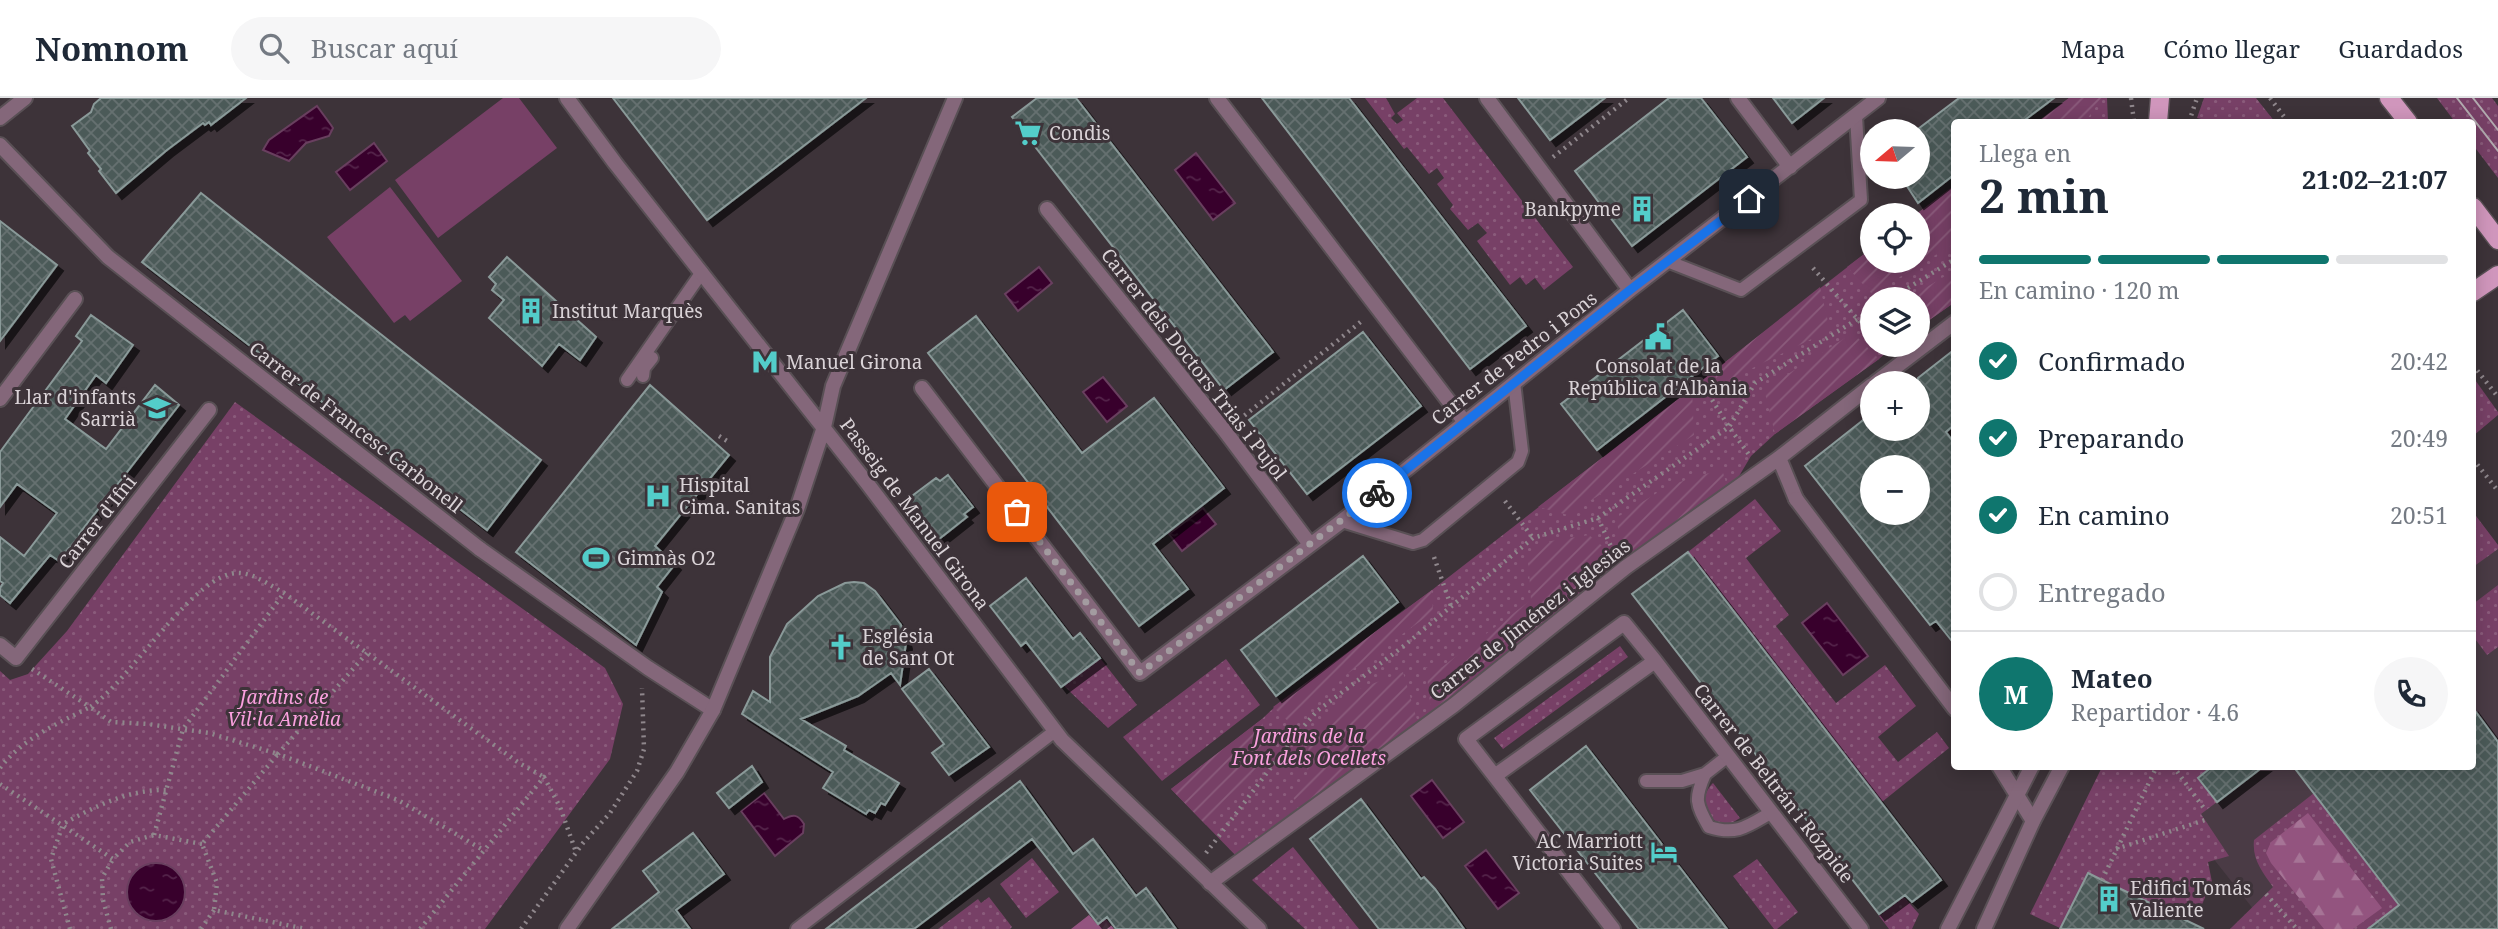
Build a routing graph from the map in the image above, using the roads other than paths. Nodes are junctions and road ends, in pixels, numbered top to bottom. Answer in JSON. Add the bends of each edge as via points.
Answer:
{"nodes":[{"id":1,"x":25,"y":98,"type":"edge"},
{"id":2,"x":567,"y":98,"type":"edge"},
{"id":3,"x":956,"y":98,"type":"edge"},
{"id":4,"x":1217,"y":98,"type":"edge"},
{"id":5,"x":1487,"y":98,"type":"edge"},
{"id":6,"x":1738,"y":98,"type":"edge"},
{"id":7,"x":1878,"y":98,"type":"edge"},
{"id":8,"x":2160,"y":98,"type":"edge"},
{"id":9,"x":2389,"y":98,"type":"edge"},
{"id":10,"x":1856,"y":116,"type":"junction"},
{"id":11,"x":0,"y":118,"type":"edge"},
{"id":12,"x":2158,"y":119,"type":"edge"},
{"id":13,"x":2406,"y":119,"type":"edge"},
{"id":14,"x":0,"y":145,"type":"edge"},
{"id":15,"x":1790,"y":167,"type":"junction"},
{"id":16,"x":1048,"y":209,"type":"dead end"},
{"id":17,"x":2476,"y":211,"type":"edge"},
{"id":18,"x":2498,"y":240,"type":"edge"},
{"id":19,"x":1667,"y":261,"type":"junction"},
{"id":20,"x":702,"y":272,"type":"junction"},
{"id":21,"x":2498,"y":275,"type":"edge"},
{"id":22,"x":1630,"y":290,"type":"junction"},
{"id":23,"x":2476,"y":290,"type":"edge"},
{"id":24,"x":75,"y":299,"type":"dead end"},
{"id":25,"x":1951,"y":325,"type":"edge"},
{"id":26,"x":657,"y":337,"type":"junction"},
{"id":27,"x":1891,"y":371,"type":"edge"},
{"id":28,"x":643,"y":376,"type":"dead end"},
{"id":29,"x":627,"y":380,"type":"dead end"},
{"id":30,"x":1514,"y":382,"type":"junction"},
{"id":31,"x":922,"y":388,"type":"dead end"},
{"id":32,"x":1860,"y":395,"type":"edge"},
{"id":33,"x":0,"y":399,"type":"edge"},
{"id":34,"x":209,"y":410,"type":"dead end"},
{"id":35,"x":1464,"y":421,"type":"junction"},
{"id":36,"x":824,"y":427,"type":"junction"},
{"id":37,"x":1779,"y":458,"type":"junction"},
{"id":38,"x":1342,"y":521,"type":"junction"},
{"id":39,"x":1309,"y":543,"type":"junction"},
{"id":40,"x":0,"y":645,"type":"edge"},
{"id":41,"x":1655,"y":661,"type":"junction"},
{"id":42,"x":1951,"y":704,"type":"edge"},
{"id":43,"x":713,"y":710,"type":"junction"},
{"id":44,"x":1055,"y":731,"type":"junction"},
{"id":45,"x":1728,"y":756,"type":"junction"},
{"id":46,"x":2002,"y":770,"type":"edge"},
{"id":47,"x":2030,"y":770,"type":"edge"},
{"id":48,"x":2060,"y":770,"type":"edge"},
{"id":49,"x":1704,"y":774,"type":"junction"},
{"id":50,"x":1496,"y":775,"type":"junction"},
{"id":51,"x":1646,"y":780,"type":"dead end"},
{"id":52,"x":2017,"y":794,"type":"junction"},
{"id":53,"x":1772,"y":812,"type":"junction"},
{"id":54,"x":2033,"y":821,"type":"junction"},
{"id":55,"x":1210,"y":883,"type":"junction"},
{"id":56,"x":567,"y":929,"type":"edge"},
{"id":57,"x":797,"y":929,"type":"edge"},
{"id":58,"x":1259,"y":929,"type":"edge"},
{"id":59,"x":1613,"y":929,"type":"edge"},
{"id":60,"x":1861,"y":929,"type":"edge"},
{"id":61,"x":1948,"y":929,"type":"edge"},
{"id":62,"x":1984,"y":929,"type":"edge"}],
"edges":[{"from":1,"to":11,"type":"street"},
{"from":2,"to":20,"type":"street","name":"Passeig de Manuel Girona"},
{"from":3,"to":36,"type":"street","via":[[833,386]]},
{"from":4,"to":35,"type":"street"},
{"from":5,"to":22,"type":"street"},
{"from":6,"to":15,"type":"street"},
{"from":7,"to":10,"type":"street","name":"Carrer de Pedro i Pons"},
{"from":8,"to":12,"type":"main road"},
{"from":9,"to":13,"type":"main road"},
{"from":10,"to":15,"type":"street","name":"Carrer de Pedro i Pons"},
{"from":10,"to":19,"type":"lane","via":[[1861,200],[1741,290]]},
{"from":14,"to":43,"type":"street","name":"Carrer de Francesc Carbonell","via":[[108,257],[480,549]]},
{"from":15,"to":19,"type":"street","name":"Carrer de Pedro i Pons"},
{"from":16,"to":39,"type":"street","name":"Carrer dels Doctors Trias i Pujol"},
{"from":17,"to":18,"type":"main road"},
{"from":19,"to":22,"type":"street","name":"Carrer de Pedro i Pons"},
{"from":20,"to":26,"type":"lane"},
{"from":20,"to":36,"type":"street","name":"Passeig de Manuel Girona"},
{"from":21,"to":23,"type":"main road"},
{"from":22,"to":30,"type":"street","name":"Carrer de Pedro i Pons"},
{"from":24,"to":33,"type":"street"},
{"from":25,"to":27,"type":"street","name":"Carrer de Jiménez i Iglesias"},
{"from":26,"to":28,"type":"lane"},
{"from":26,"to":29,"type":"lane"},
{"from":30,"to":35,"type":"street","name":"Carrer de Pedro i Pons"},
{"from":30,"to":38,"type":"lane","via":[[1522,451],[1518,462],[1423,540],[1413,543]]},
{"from":31,"to":39,"type":"street","name":"Carrer de Pedro i Pons","via":[[1140,673]]},
{"from":32,"to":37,"type":"street","name":"Carrer de Jiménez i Iglesias"},
{"from":34,"to":40,"type":"street","name":"Carrer d'Ifni","via":[[16,658]]},
{"from":35,"to":38,"type":"street","name":"Carrer de Pedro i Pons"},
{"from":36,"to":43,"type":"street","via":[[797,509]]},
{"from":36,"to":44,"type":"street","name":"Passeig de Manuel Girona"},
{"from":37,"to":42,"type":"street","via":[[1796,499]]},
{"from":37,"to":55,"type":"street","name":"Carrer de Jiménez i Iglesias","via":[[1622,570],[1454,705]]},
{"from":38,"to":39,"type":"street","name":"Carrer de Pedro i Pons"},
{"from":41,"to":45,"type":"street","name":"Carrer de Beltrán i Rózpide"},
{"from":41,"to":50,"type":"street"},
{"from":41,"to":50,"type":"street","name":"Carrer de Beltrán i Rózpide","via":[[1623,622],[1466,739]]},
{"from":43,"to":56,"type":"street","via":[[677,772]]},
{"from":44,"to":55,"type":"street","name":"Passeig de Manuel Girona"},
{"from":44,"to":57,"type":"lane"},
{"from":45,"to":49,"type":"lane"},
{"from":45,"to":53,"type":"street","name":"Carrer de Beltrán i Rózpide"},
{"from":46,"to":52,"type":"street"},
{"from":47,"to":52,"type":"street"},
{"from":48,"to":54,"type":"street"},
{"from":49,"to":51,"type":"lane","via":[[1682,781]]},
{"from":49,"to":53,"type":"lane","via":[[1698,807],[1709,827],[1724,832],[1744,829]]},
{"from":50,"to":59,"type":"street"},
{"from":52,"to":54,"type":"street"},
{"from":52,"to":61,"type":"street"},
{"from":53,"to":60,"type":"street","name":"Carrer de Beltrán i Rózpide"},
{"from":54,"to":62,"type":"street"},
{"from":55,"to":58,"type":"street","name":"Passeig de Manuel Girona"}]}
